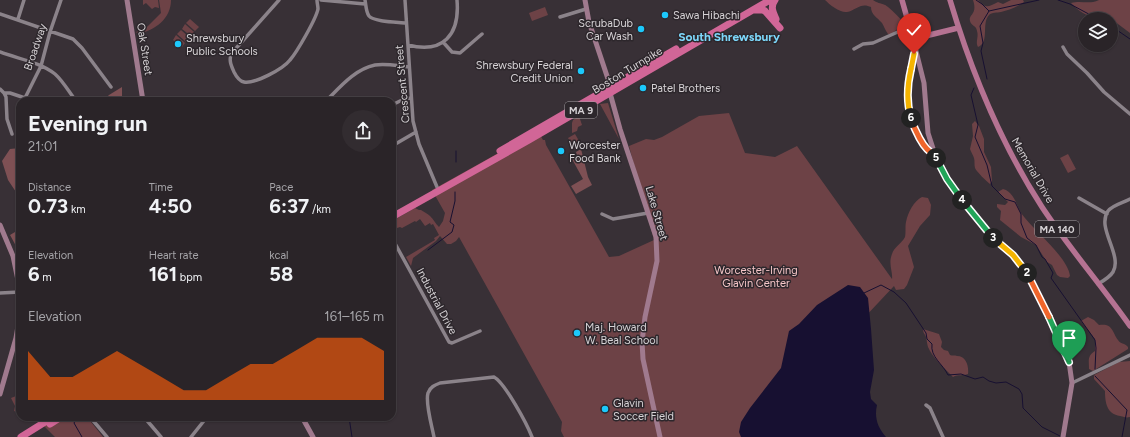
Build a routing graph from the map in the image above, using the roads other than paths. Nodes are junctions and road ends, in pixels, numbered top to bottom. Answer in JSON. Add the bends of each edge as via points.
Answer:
{"nodes":[{"id":1,"x":24,"y":0,"type":"edge"},
{"id":2,"x":61,"y":0,"type":"edge"},
{"id":3,"x":127,"y":0,"type":"edge"},
{"id":4,"x":279,"y":0,"type":"edge"},
{"id":5,"x":317,"y":0,"type":"edge"},
{"id":6,"x":321,"y":0,"type":"edge"},
{"id":7,"x":404,"y":0,"type":"edge"},
{"id":8,"x":457,"y":0,"type":"edge"},
{"id":9,"x":585,"y":0,"type":"edge"},
{"id":10,"x":761,"y":0,"type":"edge"},
{"id":11,"x":770,"y":0,"type":"edge"},
{"id":12,"x":775,"y":0,"type":"edge"},
{"id":13,"x":902,"y":0,"type":"edge"},
{"id":14,"x":950,"y":0,"type":"edge"},
{"id":15,"x":365,"y":2,"type":"edge"},
{"id":16,"x":586,"y":9,"type":"junction"},
{"id":17,"x":751,"y":10,"type":"junction"},
{"id":18,"x":0,"y":14,"type":"edge"},
{"id":19,"x":560,"y":17,"type":"dead end"},
{"id":20,"x":18,"y":19,"type":"junction"},
{"id":21,"x":406,"y":23,"type":"junction"},
{"id":22,"x":909,"y":27,"type":"junction"},
{"id":23,"x":958,"y":28,"type":"junction"},
{"id":24,"x":50,"y":32,"type":"junction"},
{"id":25,"x":482,"y":34,"type":"dead end"},
{"id":26,"x":913,"y":39,"type":"junction"},
{"id":27,"x":443,"y":42,"type":"junction"},
{"id":28,"x":408,"y":45,"type":"junction"},
{"id":29,"x":1063,"y":47,"type":"dead end"},
{"id":30,"x":854,"y":49,"type":"dead end"},
{"id":31,"x":916,"y":49,"type":"junction"},
{"id":32,"x":0,"y":52,"type":"edge"},
{"id":33,"x":41,"y":66,"type":"junction"},
{"id":34,"x":409,"y":67,"type":"junction"},
{"id":35,"x":111,"y":87,"type":"dead end"},
{"id":36,"x":0,"y":89,"type":"edge"},
{"id":37,"x":610,"y":90,"type":"junction"},
{"id":38,"x":4,"y":93,"type":"junction"},
{"id":39,"x":22,"y":97,"type":"edge"},
{"id":40,"x":26,"y":97,"type":"edge"},
{"id":41,"x":73,"y":97,"type":"edge"},
{"id":42,"x":142,"y":97,"type":"edge"},
{"id":43,"x":330,"y":97,"type":"edge"},
{"id":44,"x":411,"y":98,"type":"junction"},
{"id":45,"x":396,"y":103,"type":"edge"},
{"id":46,"x":1130,"y":114,"type":"edge"},
{"id":47,"x":416,"y":132,"type":"junction"},
{"id":48,"x":12,"y":134,"type":"dead end"},
{"id":49,"x":396,"y":144,"type":"edge"},
{"id":50,"x":934,"y":154,"type":"junction"},
{"id":51,"x":437,"y":187,"type":"junction"},
{"id":52,"x":1079,"y":198,"type":"dead end"},
{"id":53,"x":1130,"y":199,"type":"edge"},
{"id":54,"x":396,"y":211,"type":"edge"},
{"id":55,"x":648,"y":213,"type":"junction"},
{"id":56,"x":602,"y":214,"type":"dead end"},
{"id":57,"x":1107,"y":214,"type":"junction"},
{"id":58,"x":396,"y":215,"type":"edge"},
{"id":59,"x":0,"y":225,"type":"edge"},
{"id":60,"x":396,"y":245,"type":"edge"},
{"id":61,"x":16,"y":271,"type":"edge"},
{"id":62,"x":1098,"y":284,"type":"junction"},
{"id":63,"x":16,"y":291,"type":"edge"},
{"id":64,"x":0,"y":293,"type":"edge"},
{"id":65,"x":1130,"y":326,"type":"edge"},
{"id":66,"x":480,"y":331,"type":"dead end"},
{"id":67,"x":16,"y":337,"type":"edge"},
{"id":68,"x":1130,"y":356,"type":"edge"},
{"id":69,"x":1072,"y":383,"type":"junction"},
{"id":70,"x":0,"y":394,"type":"edge"},
{"id":71,"x":926,"y":405,"type":"dead end"},
{"id":72,"x":47,"y":421,"type":"edge"},
{"id":73,"x":55,"y":421,"type":"edge"},
{"id":74,"x":93,"y":421,"type":"edge"},
{"id":75,"x":147,"y":421,"type":"edge"},
{"id":76,"x":204,"y":421,"type":"edge"},
{"id":77,"x":304,"y":421,"type":"edge"},
{"id":78,"x":21,"y":437,"type":"edge"},
{"id":79,"x":30,"y":437,"type":"edge"},
{"id":80,"x":107,"y":437,"type":"edge"},
{"id":81,"x":161,"y":437,"type":"edge"},
{"id":82,"x":191,"y":437,"type":"edge"},
{"id":83,"x":313,"y":437,"type":"edge"},
{"id":84,"x":434,"y":437,"type":"edge"},
{"id":85,"x":532,"y":437,"type":"edge"},
{"id":86,"x":660,"y":437,"type":"edge"},
{"id":87,"x":943,"y":437,"type":"edge"},
{"id":88,"x":1063,"y":437,"type":"edge"}],
"edges":[{"from":1,"to":20,"type":"street"},
{"from":2,"to":24,"type":"street","name":"Broadway"},
{"from":3,"to":42,"type":"street","name":"Oak Street"},
{"from":4,"to":5,"type":"street","via":[[231,54],[232,67],[242,81],[253,81],[288,63],[315,18]]},
{"from":6,"to":15,"type":"street"},
{"from":7,"to":21,"type":"street","name":"Crescent Street"},
{"from":8,"to":27,"type":"street","via":[[456,24],[450,36]]},
{"from":9,"to":16,"type":"street","name":"Lake Street"},
{"from":10,"to":37,"type":"highway","name":"Boston Turnpike","number":"MA 9"},
{"from":11,"to":17,"type":"highway","name":"Boston Turnpike","number":"MA 9"},
{"from":12,"to":17,"type":"highway","via":[[772,9],[780,28],[765,11]]},
{"from":13,"to":22,"type":"main road"},
{"from":14,"to":23,"type":"main road","number":"MA 140"},
{"from":15,"to":21,"type":"street","via":[[368,14],[373,19]]},
{"from":16,"to":19,"type":"street"},
{"from":16,"to":37,"type":"street","name":"Lake Street"},
{"from":17,"to":37,"type":"highway","name":"Boston Turnpike","number":"MA 9"},
{"from":18,"to":20,"type":"street"},
{"from":20,"to":24,"type":"street"},
{"from":21,"to":28,"type":"street","name":"Crescent Street"},
{"from":22,"to":26,"type":"main road"},
{"from":22,"to":30,"type":"street"},
{"from":23,"to":26,"type":"main road"},
{"from":23,"to":62,"type":"main road","name":"Memorial Drive","number":"MA 140","via":[[984,100],[1023,175],[1063,238]]},
{"from":24,"to":33,"type":"street","name":"Broadway"},
{"from":24,"to":35,"type":"street","via":[[75,41]]},
{"from":25,"to":27,"type":"street","via":[[460,53],[452,52]]},
{"from":26,"to":31,"type":"street"},
{"from":27,"to":28,"type":"street","via":[[427,48]]},
{"from":28,"to":34,"type":"street","name":"Crescent Street"},
{"from":29,"to":46,"type":"street","via":[[1104,92]]},
{"from":31,"to":50,"type":"street","via":[[924,83],[927,128]]},
{"from":31,"to":50,"type":"street","via":[[908,83],[908,104],[917,132],[928,151]]},
{"from":32,"to":33,"type":"street"},
{"from":33,"to":40,"type":"street","name":"Broadway"},
{"from":33,"to":41,"type":"street","via":[[57,75]]},
{"from":34,"to":43,"type":"street","via":[[382,64],[371,66],[348,79]]},
{"from":34,"to":44,"type":"street","name":"Crescent Street"},
{"from":36,"to":38,"type":"street"},
{"from":37,"to":51,"type":"highway","name":"Boston Turnpike","number":"MA 9"},
{"from":37,"to":55,"type":"street","name":"Lake Street"},
{"from":37,"to":58,"type":"highway","name":"Boston Turnpike","number":"MA 9"},
{"from":38,"to":39,"type":"street","name":"Broadway"},
{"from":38,"to":48,"type":"street"},
{"from":44,"to":45,"type":"street"},
{"from":44,"to":47,"type":"street","name":"Crescent Street"},
{"from":47,"to":49,"type":"street"},
{"from":47,"to":51,"type":"street","name":"Crescent Street"},
{"from":50,"to":69,"type":"street","via":[[947,179],[977,220],[1019,261],[1028,274],[1066,354]]},
{"from":51,"to":54,"type":"highway","name":"Boston Turnpike","number":"MA 9"},
{"from":52,"to":57,"type":"street"},
{"from":53,"to":57,"type":"street","via":[[1113,207]]},
{"from":55,"to":56,"type":"street","via":[[613,219]]},
{"from":55,"to":86,"type":"street","name":"Lake Street","via":[[656,237],[657,261],[642,342],[643,359]]},
{"from":57,"to":62,"type":"street","via":[[1105,223],[1115,265],[1112,273]]},
{"from":59,"to":61,"type":"street","via":[[13,256]]},
{"from":60,"to":66,"type":"street","name":"Industrial Drive","via":[[449,342]]},
{"from":62,"to":65,"type":"main road","name":"Memorial Drive","number":"MA 140"},
{"from":63,"to":64,"type":"street"},
{"from":67,"to":70,"type":"street"},
{"from":68,"to":69,"type":"street"},
{"from":69,"to":88,"type":"street"},
{"from":71,"to":87,"type":"street","via":[[930,408]]},
{"from":72,"to":78,"type":"highway"},
{"from":73,"to":79,"type":"highway"},
{"from":74,"to":80,"type":"street"},
{"from":75,"to":81,"type":"street"},
{"from":76,"to":82,"type":"street"},
{"from":77,"to":83,"type":"street"},
{"from":84,"to":85,"type":"street","via":[[428,399],[429,391],[434,385],[494,378],[499,380],[505,389]]}]}
